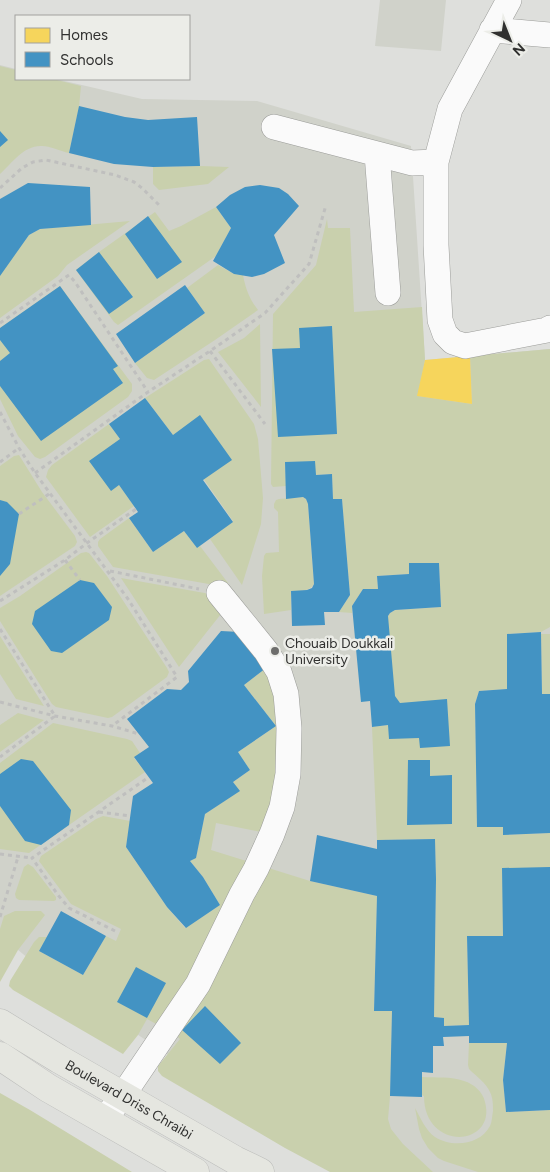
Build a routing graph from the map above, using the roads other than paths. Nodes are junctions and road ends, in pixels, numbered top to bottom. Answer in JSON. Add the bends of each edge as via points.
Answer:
{"nodes":[{"id":1,"x":509,"y":0,"type":"edge"},
{"id":2,"x":492,"y":30,"type":"junction"},
{"id":3,"x":550,"y":35,"type":"edge"},
{"id":4,"x":274,"y":127,"type":"dead end"},
{"id":5,"x":377,"y":154,"type":"junction"},
{"id":6,"x":436,"y":162,"type":"junction"},
{"id":7,"x":388,"y":293,"type":"dead end"},
{"id":8,"x":549,"y":329,"type":"edge"},
{"id":9,"x":219,"y":593,"type":"road end"},
{"id":10,"x":0,"y":1024,"type":"edge"},
{"id":11,"x":0,"y":1056,"type":"edge"},
{"id":12,"x":123,"y":1094,"type":"junction"},
{"id":13,"x":104,"y":1120,"type":"junction"},
{"id":14,"x":195,"y":1172,"type":"edge"},
{"id":15,"x":260,"y":1172,"type":"edge"}],
"edges":[{"from":1,"to":2,"type":"street"},
{"from":2,"to":3,"type":"street"},
{"from":2,"to":6,"type":"street","via":[[450,109]]},
{"from":4,"to":5,"type":"street"},
{"from":5,"to":6,"type":"street","via":[[412,163]]},
{"from":5,"to":7,"type":"street"},
{"from":6,"to":8,"type":"street","via":[[436,244],[440,320],[445,334],[453,342],[465,346]]},
{"from":9,"to":12,"type":"street","via":[[266,651],[279,672],[286,694],[288,774],[282,807],[256,869],[198,984]]},
{"from":10,"to":12,"type":"main road","name":"Boulevard Driss Chraibi"},
{"from":11,"to":13,"type":"main road"},
{"from":12,"to":13,"type":"street"},
{"from":12,"to":15,"type":"main road","name":"Boulevard Driss Chraibi"},
{"from":13,"to":14,"type":"main road"}]}
